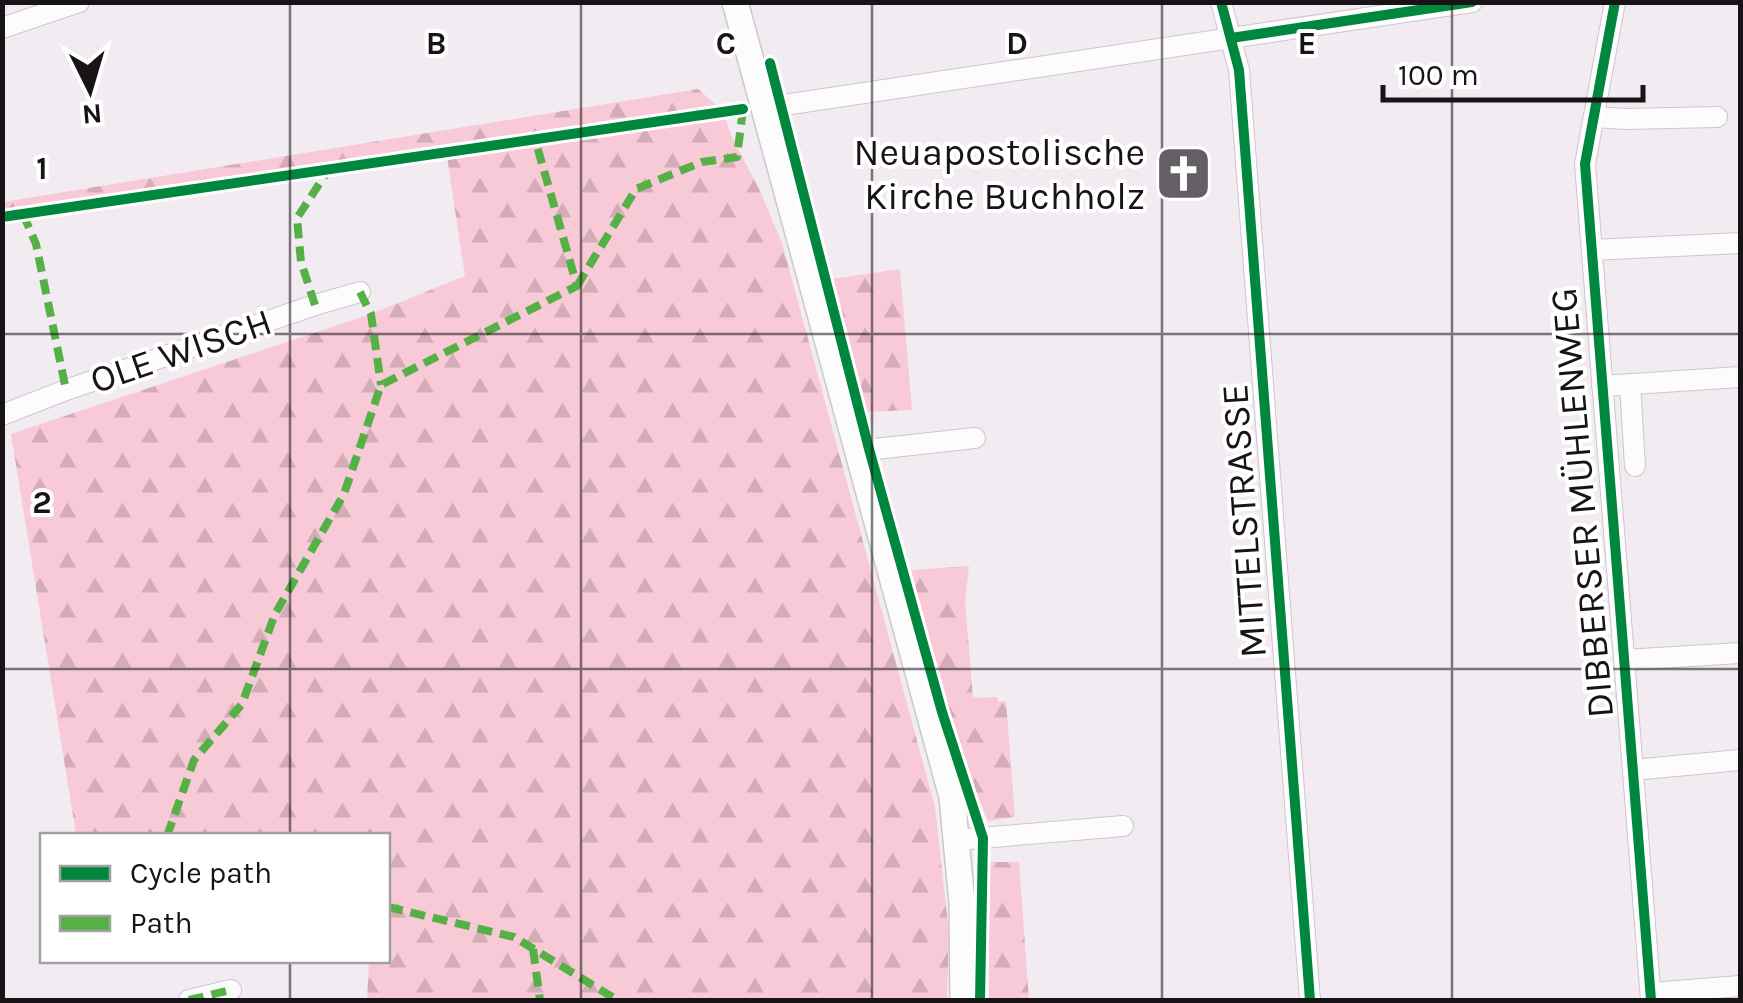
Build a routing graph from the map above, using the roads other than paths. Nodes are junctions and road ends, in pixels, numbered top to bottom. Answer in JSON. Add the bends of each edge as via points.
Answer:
{"nodes":[{"id":1,"x":78,"y":2,"type":"edge"},
{"id":2,"x":735,"y":2,"type":"edge"},
{"id":3,"x":1222,"y":2,"type":"edge"},
{"id":4,"x":1472,"y":2,"type":"edge"},
{"id":5,"x":1615,"y":2,"type":"edge"},
{"id":6,"x":2,"y":28,"type":"edge"},
{"id":7,"x":1231,"y":38,"type":"junction"},
{"id":8,"x":764,"y":108,"type":"junction"},
{"id":9,"x":1594,"y":117,"type":"junction"},
{"id":10,"x":1717,"y":117,"type":"dead end"},
{"id":11,"x":1740,"y":244,"type":"edge"},
{"id":12,"x":1592,"y":250,"type":"junction"},
{"id":13,"x":360,"y":292,"type":"dead end"},
{"id":14,"x":1740,"y":377,"type":"edge"},
{"id":15,"x":1630,"y":384,"type":"junction"},
{"id":16,"x":1602,"y":386,"type":"junction"},
{"id":17,"x":2,"y":415,"type":"edge"},
{"id":18,"x":975,"y":438,"type":"dead end"},
{"id":19,"x":856,"y":451,"type":"junction"},
{"id":20,"x":1635,"y":466,"type":"dead end"},
{"id":21,"x":1740,"y":653,"type":"edge"},
{"id":22,"x":1624,"y":660,"type":"junction"},
{"id":23,"x":1740,"y":760,"type":"edge"},
{"id":24,"x":1633,"y":770,"type":"junction"},
{"id":25,"x":1123,"y":826,"type":"dead end"},
{"id":26,"x":957,"y":840,"type":"junction"},
{"id":27,"x":1740,"y":986,"type":"edge"},
{"id":28,"x":232,"y":990,"type":"dead end"},
{"id":29,"x":1651,"y":997,"type":"edge"},
{"id":30,"x":189,"y":1000,"type":"edge"},
{"id":31,"x":963,"y":1000,"type":"edge"},
{"id":32,"x":1310,"y":1000,"type":"edge"}],
"edges":[{"from":1,"to":6,"type":"street"},
{"from":2,"to":8,"type":"main road"},
{"from":3,"to":7,"type":"street","name":"MITTELSTRASSE"},
{"from":4,"to":7,"type":"street"},
{"from":5,"to":9,"type":"street","name":"DIBBERSER MÜHLENWEG"},
{"from":7,"to":8,"type":"street"},
{"from":7,"to":32,"type":"street","name":"MITTELSTRASSE","via":[[1239,70]]},
{"from":8,"to":19,"type":"main road"},
{"from":9,"to":10,"type":"street"},
{"from":9,"to":12,"type":"street","name":"DIBBERSER MÜHLENWEG","via":[[1585,164]]},
{"from":11,"to":12,"type":"street","name":"DIBBERSER MÜHLENWEG"},
{"from":12,"to":16,"type":"street","name":"DIBBERSER MÜHLENWEG"},
{"from":13,"to":17,"type":"street","name":"OLE WISCH"},
{"from":14,"to":15,"type":"street","name":"DIBBERSER MÜHLENWEG"},
{"from":15,"to":16,"type":"street","name":"DIBBERSER MÜHLENWEG"},
{"from":15,"to":20,"type":"street"},
{"from":16,"to":22,"type":"street","name":"DIBBERSER MÜHLENWEG"},
{"from":18,"to":19,"type":"street"},
{"from":19,"to":26,"type":"main road","via":[[952,797]]},
{"from":21,"to":22,"type":"street"},
{"from":22,"to":24,"type":"street","name":"DIBBERSER MÜHLENWEG"},
{"from":23,"to":24,"type":"street","name":"DIBBERSER MÜHLENWEG"},
{"from":24,"to":29,"type":"street","name":"DIBBERSER MÜHLENWEG"},
{"from":25,"to":26,"type":"street"},
{"from":26,"to":31,"type":"main road"},
{"from":27,"to":29,"type":"street"},
{"from":28,"to":30,"type":"street"}]}
